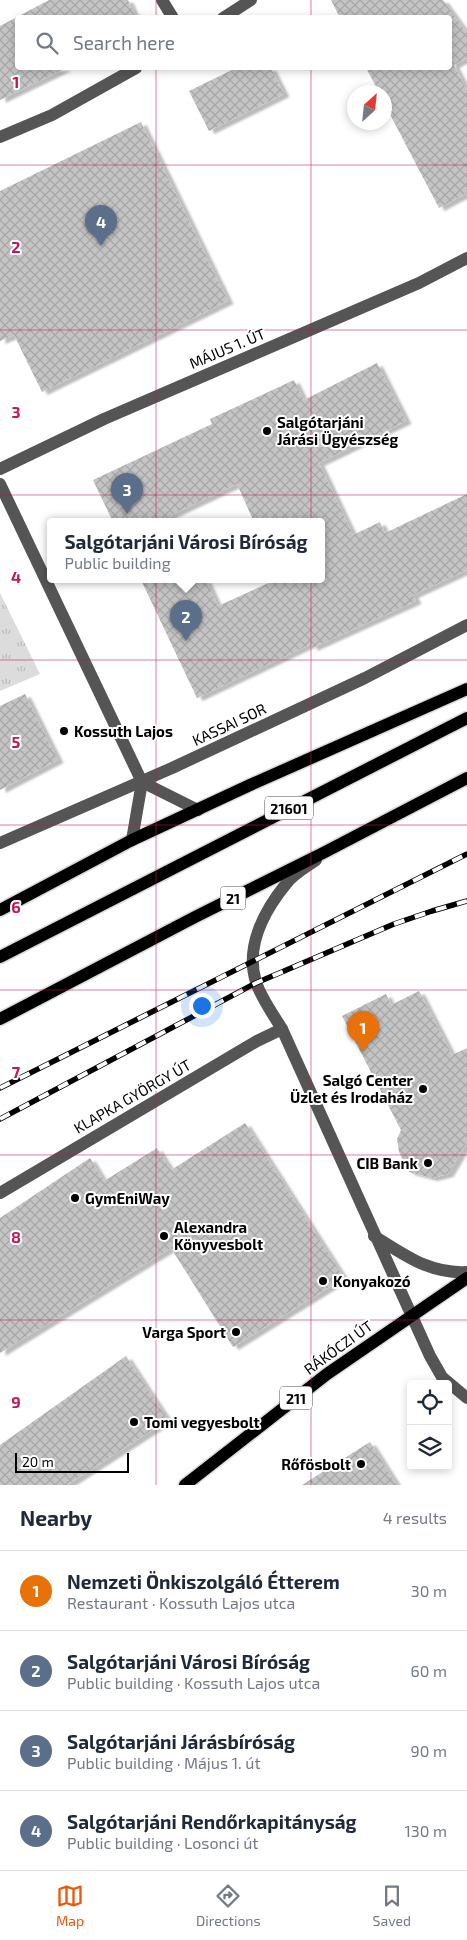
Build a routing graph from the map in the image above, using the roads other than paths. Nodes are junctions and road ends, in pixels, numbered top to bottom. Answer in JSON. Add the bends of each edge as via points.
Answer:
{"nodes":[{"id":1,"x":162,"y":0,"type":"edge"},
{"id":2,"x":251,"y":0,"type":"edge"},
{"id":3,"x":171,"y":15,"type":"edge"},
{"id":4,"x":228,"y":15,"type":"edge"},
{"id":5,"x":132,"y":70,"type":"edge"},
{"id":6,"x":0,"y":137,"type":"edge"},
{"id":7,"x":467,"y":258,"type":"edge"},
{"id":8,"x":0,"y":468,"type":"edge"},
{"id":9,"x":0,"y":484,"type":"edge"},
{"id":10,"x":47,"y":583,"type":"edge"},
{"id":11,"x":47,"y":583,"type":"edge"},
{"id":12,"x":467,"y":625,"type":"edge"},
{"id":13,"x":467,"y":689,"type":"edge"},
{"id":14,"x":467,"y":718,"type":"edge"},
{"id":15,"x":467,"y":778,"type":"edge"},
{"id":16,"x":142,"y":782,"type":"junction"},
{"id":17,"x":198,"y":810,"type":"junction"},
{"id":18,"x":132,"y":840,"type":"junction"},
{"id":19,"x":0,"y":843,"type":"edge"},
{"id":20,"x":325,"y":852,"type":"junction"},
{"id":21,"x":0,"y":910,"type":"edge"},
{"id":22,"x":0,"y":957,"type":"edge"},
{"id":23,"x":0,"y":1019,"type":"edge"},
{"id":24,"x":282,"y":1029,"type":"junction"},
{"id":25,"x":0,"y":1193,"type":"edge"},
{"id":26,"x":374,"y":1236,"type":"junction"},
{"id":27,"x":467,"y":1272,"type":"edge"},
{"id":28,"x":467,"y":1278,"type":"edge"},
{"id":29,"x":411,"y":1316,"type":"junction"},
{"id":30,"x":467,"y":1398,"type":"edge"},
{"id":31,"x":185,"y":1485,"type":"edge"}],
"edges":[{"from":1,"to":3,"type":"street"},
{"from":2,"to":4,"type":"street"},
{"from":5,"to":6,"type":"street","via":[[52,115]]},
{"from":7,"to":8,"type":"street","name":"MÁJUS 1. ÚT","via":[[419,283],[104,419]]},
{"from":9,"to":10,"type":"street"},
{"from":11,"to":16,"type":"street"},
{"from":12,"to":16,"type":"street","name":"KASSAI SOR","via":[[365,678]]},
{"from":13,"to":17,"type":"main road"},
{"from":14,"to":22,"type":"main road","number":"21601"},
{"from":15,"to":20,"type":"main road","number":"21"},
{"from":16,"to":17,"type":"street"},
{"from":16,"to":18,"type":"street"},
{"from":16,"to":19,"type":"street","name":"KASSAI SOR"},
{"from":17,"to":18,"type":"main road"},
{"from":18,"to":21,"type":"main road"},
{"from":20,"to":23,"type":"main road","number":"21"},
{"from":20,"to":24,"type":"street","via":[[287,882],[266,914],[253,945],[256,983]]},
{"from":24,"to":25,"type":"street","name":"KLAPKA GYÖRGY ÚT"},
{"from":24,"to":26,"type":"street"},
{"from":26,"to":27,"type":"street","via":[[431,1268]]},
{"from":26,"to":29,"type":"street"},
{"from":28,"to":29,"type":"main road","name":"RÁKÓCZI ÚT","number":"211"},
{"from":29,"to":30,"type":"street","via":[[442,1377]]},
{"from":29,"to":31,"type":"main road","name":"RÁKÓCZI ÚT","number":"211","via":[[327,1374]]}]}
